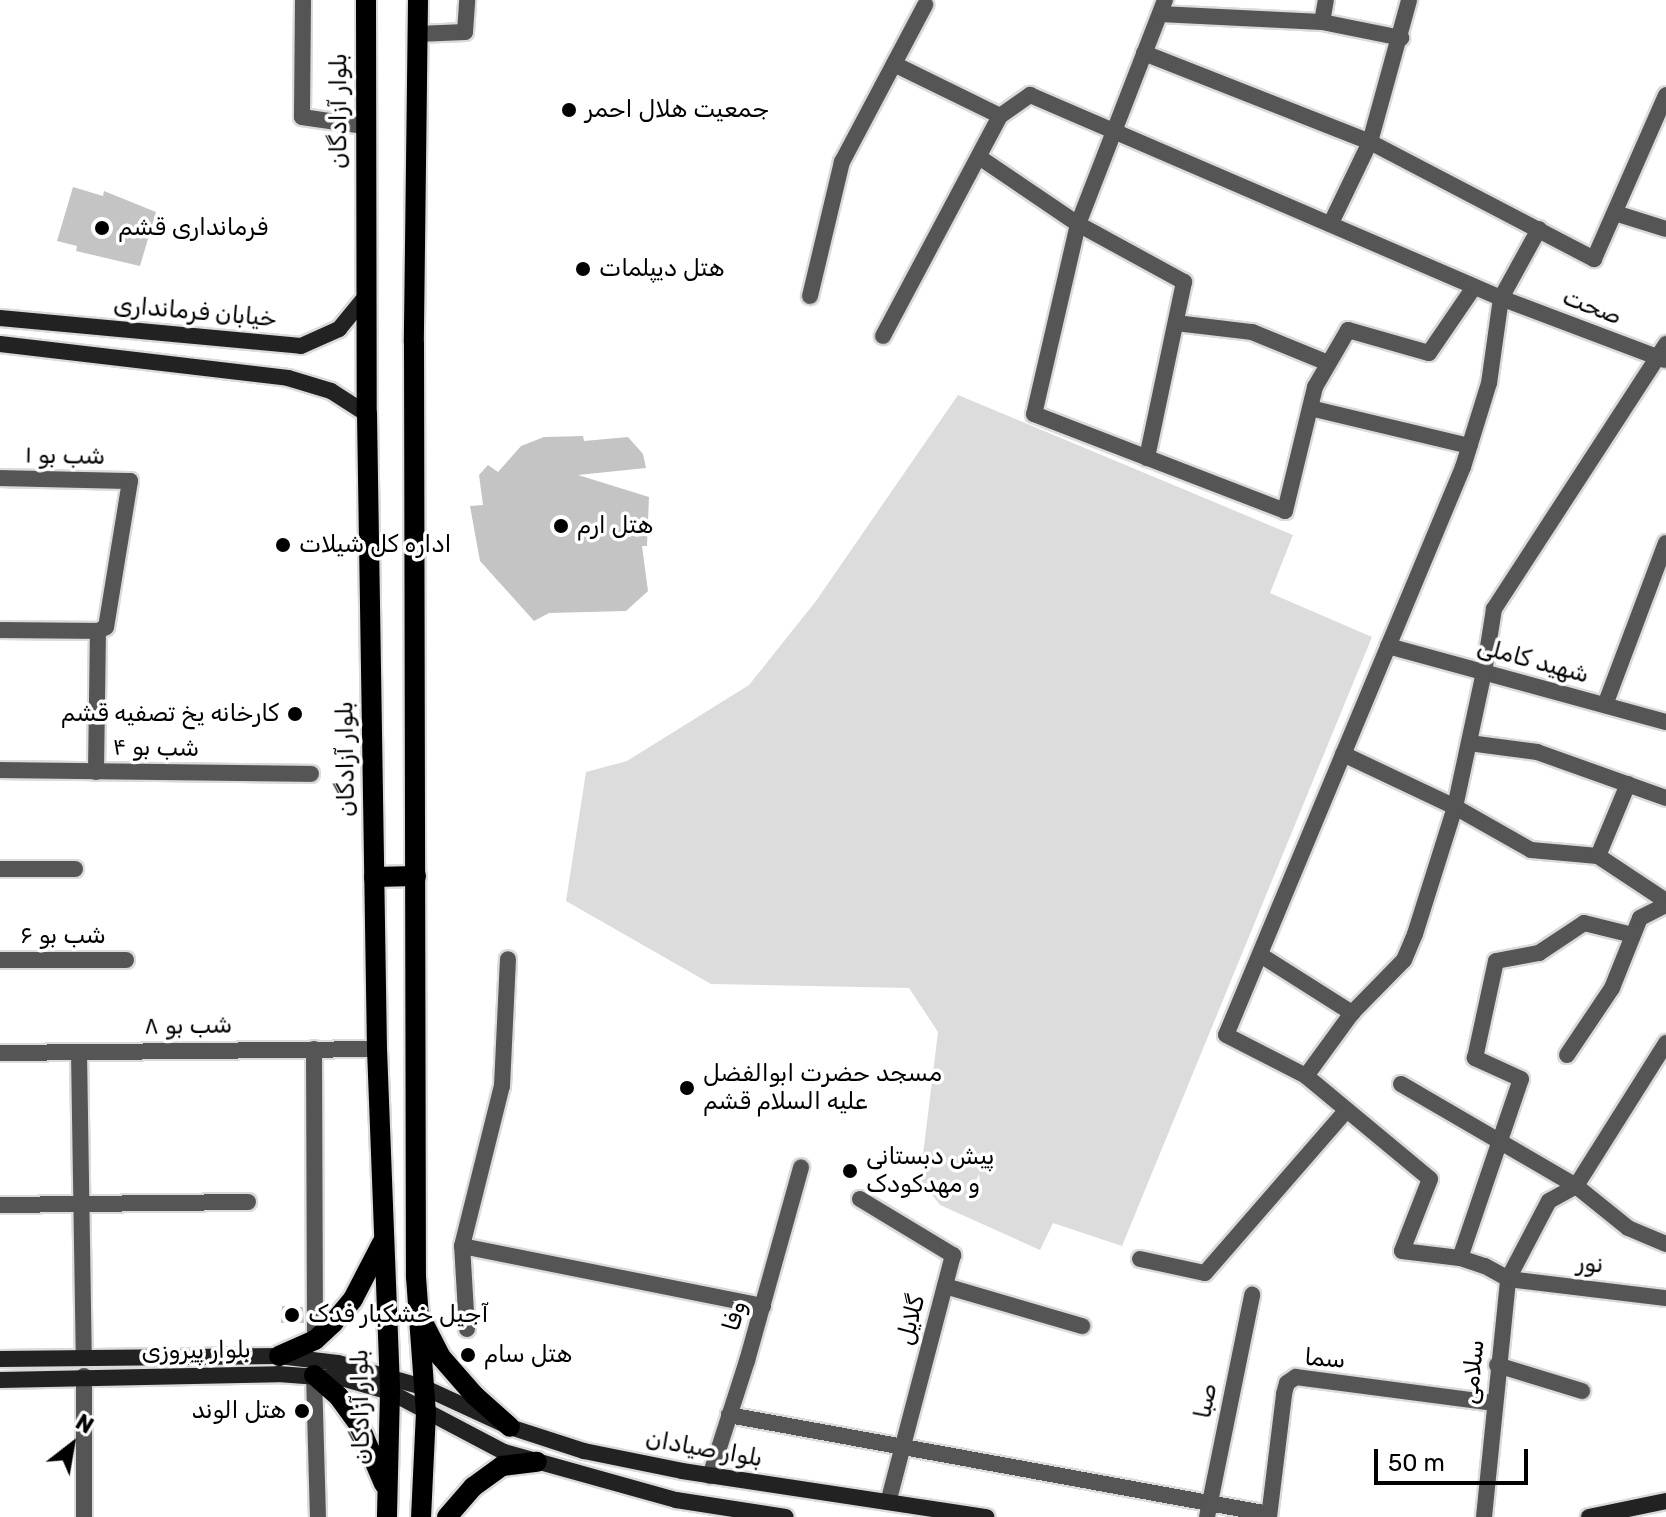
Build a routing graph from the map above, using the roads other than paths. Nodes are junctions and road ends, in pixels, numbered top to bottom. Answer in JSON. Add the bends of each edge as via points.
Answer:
{"nodes":[{"id":1,"x":303,"y":0,"type":"edge"},
{"id":2,"x":366,"y":0,"type":"edge"},
{"id":3,"x":418,"y":0,"type":"edge"},
{"id":4,"x":467,"y":0,"type":"edge"},
{"id":5,"x":1326,"y":0,"type":"edge"},
{"id":6,"x":1409,"y":0,"type":"edge"},
{"id":7,"x":925,"y":5,"type":"dead end"},
{"id":8,"x":1163,"y":7,"type":"edge"},
{"id":9,"x":1322,"y":22,"type":"junction"},
{"id":10,"x":418,"y":34,"type":"junction"},
{"id":11,"x":1401,"y":38,"type":"junction"},
{"id":12,"x":1144,"y":53,"type":"junction"},
{"id":13,"x":894,"y":64,"type":"junction"},
{"id":14,"x":1666,"y":95,"type":"edge"},
{"id":15,"x":1000,"y":116,"type":"junction"},
{"id":16,"x":364,"y":126,"type":"junction"},
{"id":17,"x":1115,"y":129,"type":"junction"},
{"id":18,"x":1370,"y":142,"type":"junction"},
{"id":19,"x":979,"y":157,"type":"junction"},
{"id":20,"x":1615,"y":213,"type":"junction"},
{"id":21,"x":1331,"y":223,"type":"junction"},
{"id":22,"x":1078,"y":224,"type":"junction"},
{"id":23,"x":1539,"y":229,"type":"junction"},
{"id":24,"x":1666,"y":229,"type":"edge"},
{"id":25,"x":1474,"y":287,"type":"junction"},
{"id":26,"x":366,"y":296,"type":"junction"},
{"id":27,"x":810,"y":296,"type":"dead end"},
{"id":28,"x":1501,"y":298,"type":"junction"},
{"id":29,"x":0,"y":318,"type":"edge"},
{"id":30,"x":1176,"y":323,"type":"junction"},
{"id":31,"x":883,"y":336,"type":"dead end"},
{"id":32,"x":0,"y":344,"type":"edge"},
{"id":33,"x":1663,"y":354,"type":"edge"},
{"id":34,"x":1328,"y":363,"type":"junction"},
{"id":35,"x":1310,"y":408,"type":"junction"},
{"id":36,"x":367,"y":414,"type":"junction"},
{"id":37,"x":1470,"y":446,"type":"junction"},
{"id":38,"x":1147,"y":458,"type":"junction"},
{"id":39,"x":0,"y":478,"type":"edge"},
{"id":40,"x":1666,"y":543,"type":"edge"},
{"id":41,"x":0,"y":630,"type":"edge"},
{"id":42,"x":98,"y":631,"type":"junction"},
{"id":43,"x":1388,"y":646,"type":"junction"},
{"id":44,"x":1484,"y":672,"type":"junction"},
{"id":45,"x":1605,"y":705,"type":"junction"},
{"id":46,"x":1666,"y":722,"type":"edge"},
{"id":47,"x":1469,"y":743,"type":"junction"},
{"id":48,"x":1343,"y":754,"type":"junction"},
{"id":49,"x":0,"y":770,"type":"edge"},
{"id":50,"x":96,"y":772,"type":"junction"},
{"id":51,"x":311,"y":774,"type":"dead end"},
{"id":52,"x":1628,"y":784,"type":"junction"},
{"id":53,"x":1666,"y":798,"type":"edge"},
{"id":54,"x":1455,"y":807,"type":"junction"},
{"id":55,"x":1598,"y":856,"type":"junction"},
{"id":56,"x":0,"y":869,"type":"edge"},
{"id":57,"x":75,"y":869,"type":"dead end"},
{"id":58,"x":416,"y":876,"type":"junction"},
{"id":59,"x":374,"y":877,"type":"junction"},
{"id":60,"x":1666,"y":903,"type":"edge"},
{"id":61,"x":1633,"y":935,"type":"junction"},
{"id":62,"x":1262,"y":956,"type":"junction"},
{"id":63,"x":508,"y":959,"type":"dead end"},
{"id":64,"x":0,"y":960,"type":"edge"},
{"id":65,"x":126,"y":960,"type":"dead end"},
{"id":66,"x":1352,"y":1013,"type":"junction"},
{"id":67,"x":1666,"y":1043,"type":"edge"},
{"id":68,"x":314,"y":1049,"type":"junction"},
{"id":69,"x":377,"y":1049,"type":"junction"},
{"id":70,"x":79,"y":1052,"type":"junction"},
{"id":71,"x":0,"y":1053,"type":"edge"},
{"id":72,"x":1567,"y":1055,"type":"dead end"},
{"id":73,"x":1661,"y":1065,"type":"edge"},
{"id":74,"x":1306,"y":1076,"type":"junction"},
{"id":75,"x":1401,"y":1084,"type":"dead end"},
{"id":76,"x":1346,"y":1111,"type":"junction"},
{"id":77,"x":1502,"y":1142,"type":"junction"},
{"id":78,"x":801,"y":1167,"type":"dead end"},
{"id":79,"x":1576,"y":1186,"type":"junction"},
{"id":80,"x":860,"y":1199,"type":"dead end"},
{"id":81,"x":248,"y":1202,"type":"dead end"},
{"id":82,"x":82,"y":1204,"type":"junction"},
{"id":83,"x":0,"y":1205,"type":"edge"},
{"id":84,"x":382,"y":1243,"type":"junction"},
{"id":85,"x":1666,"y":1244,"type":"edge"},
{"id":86,"x":462,"y":1246,"type":"junction"},
{"id":87,"x":1460,"y":1258,"type":"junction"},
{"id":88,"x":1140,"y":1259,"type":"dead end"},
{"id":89,"x":1508,"y":1279,"type":"junction"},
{"id":90,"x":945,"y":1286,"type":"junction"},
{"id":91,"x":1664,"y":1293,"type":"edge"},
{"id":92,"x":1252,"y":1295,"type":"dead end"},
{"id":93,"x":763,"y":1306,"type":"junction"},
{"id":94,"x":419,"y":1314,"type":"junction"},
{"id":95,"x":1082,"y":1326,"type":"dead end"},
{"id":96,"x":467,"y":1329,"type":"dead end"},
{"id":97,"x":315,"y":1340,"type":"junction"},
{"id":98,"x":279,"y":1356,"type":"junction"},
{"id":99,"x":84,"y":1358,"type":"junction"},
{"id":100,"x":0,"y":1359,"type":"edge"},
{"id":101,"x":1497,"y":1365,"type":"junction"},
{"id":102,"x":314,"y":1375,"type":"junction"},
{"id":103,"x":84,"y":1376,"type":"junction"},
{"id":104,"x":0,"y":1380,"type":"edge"},
{"id":105,"x":390,"y":1384,"type":"junction"},
{"id":106,"x":423,"y":1387,"type":"junction"},
{"id":107,"x":1582,"y":1391,"type":"dead end"},
{"id":108,"x":1494,"y":1403,"type":"junction"},
{"id":109,"x":426,"y":1412,"type":"junction"},
{"id":110,"x":729,"y":1415,"type":"junction"},
{"id":111,"x":510,"y":1427,"type":"junction"},
{"id":112,"x":903,"y":1447,"type":"junction"},
{"id":113,"x":537,"y":1462,"type":"junction"},
{"id":114,"x":682,"y":1471,"type":"junction"},
{"id":115,"x":710,"y":1476,"type":"junction"},
{"id":116,"x":387,"y":1492,"type":"junction"},
{"id":117,"x":676,"y":1500,"type":"junction"},
{"id":118,"x":1666,"y":1501,"type":"edge"},
{"id":119,"x":888,"y":1502,"type":"junction"},
{"id":120,"x":1209,"y":1510,"type":"edge"},
{"id":121,"x":1269,"y":1516,"type":"edge"},
{"id":122,"x":84,"y":1517,"type":"edge"},
{"id":123,"x":318,"y":1517,"type":"edge"},
{"id":124,"x":387,"y":1517,"type":"edge"},
{"id":125,"x":421,"y":1517,"type":"edge"},
{"id":126,"x":447,"y":1517,"type":"edge"},
{"id":127,"x":786,"y":1517,"type":"edge"},
{"id":128,"x":987,"y":1517,"type":"edge"},
{"id":129,"x":1484,"y":1517,"type":"edge"},
{"id":130,"x":1589,"y":1517,"type":"edge"}],
"edges":[{"from":1,"to":16,"type":"street","via":[[302,117]]},
{"from":2,"to":16,"type":"main road","name":"بلوار آزادگان"},
{"from":3,"to":10,"type":"main road"},
{"from":4,"to":10,"type":"street","via":[[465,32]]},
{"from":5,"to":9,"type":"street"},
{"from":6,"to":11,"type":"street"},
{"from":7,"to":13,"type":"street"},
{"from":8,"to":9,"type":"street"},
{"from":8,"to":12,"type":"street"},
{"from":9,"to":11,"type":"street"},
{"from":10,"to":58,"type":"main road"},
{"from":11,"to":18,"type":"street"},
{"from":12,"to":17,"type":"street"},
{"from":12,"to":18,"type":"street"},
{"from":13,"to":15,"type":"street"},
{"from":13,"to":27,"type":"street","via":[[842,162]]},
{"from":14,"to":20,"type":"street"},
{"from":15,"to":17,"type":"street","name":"صحت","via":[[1030,95]]},
{"from":15,"to":19,"type":"street"},
{"from":16,"to":26,"type":"main road","name":"بلوار آزادگان"},
{"from":17,"to":21,"type":"street","name":"صحت"},
{"from":17,"to":22,"type":"street"},
{"from":18,"to":21,"type":"street"},
{"from":18,"to":23,"type":"street"},
{"from":19,"to":22,"type":"street"},
{"from":19,"to":31,"type":"street"},
{"from":20,"to":23,"type":"street","via":[[1594,259]]},
{"from":20,"to":24,"type":"street"},
{"from":21,"to":25,"type":"street","name":"صحت"},
{"from":22,"to":30,"type":"street","via":[[1184,282]]},
{"from":22,"to":38,"type":"street","via":[[1034,414]]},
{"from":23,"to":28,"type":"street"},
{"from":25,"to":28,"type":"street","name":"صحت"},
{"from":25,"to":34,"type":"street","via":[[1429,353],[1348,330]]},
{"from":26,"to":29,"type":"main road","name":"خیابان فرمانداری","via":[[339,329],[301,346]]},
{"from":26,"to":36,"type":"main road","name":"بلوار آزادگان"},
{"from":28,"to":33,"type":"street","name":"صحت"},
{"from":28,"to":37,"type":"street","via":[[1489,383]]},
{"from":30,"to":34,"type":"street","via":[[1252,332]]},
{"from":30,"to":38,"type":"street"},
{"from":32,"to":36,"type":"main road","via":[[288,378],[331,391]]},
{"from":33,"to":44,"type":"street","via":[[1494,609]]},
{"from":34,"to":35,"type":"street"},
{"from":35,"to":37,"type":"street"},
{"from":35,"to":38,"type":"street","via":[[1285,511]]},
{"from":36,"to":59,"type":"main road","name":"بلوار آزادگان"},
{"from":37,"to":43,"type":"street"},
{"from":39,"to":42,"type":"street","name":"شب بو ۱","via":[[130,481],[109,616],[106,627]]},
{"from":40,"to":45,"type":"street"},
{"from":41,"to":42,"type":"street"},
{"from":42,"to":50,"type":"street"},
{"from":43,"to":44,"type":"street","name":"شهید کاملی"},
{"from":43,"to":48,"type":"street"},
{"from":44,"to":45,"type":"street","name":"شهید کاملی"},
{"from":44,"to":47,"type":"street"},
{"from":45,"to":46,"type":"street","name":"شهید کاملی"},
{"from":47,"to":52,"type":"street","via":[[1537,752]]},
{"from":47,"to":54,"type":"street"},
{"from":48,"to":54,"type":"street"},
{"from":48,"to":62,"type":"street"},
{"from":49,"to":50,"type":"street","name":"شب بو ۴"},
{"from":50,"to":51,"type":"street","name":"شب بو ۴"},
{"from":52,"to":53,"type":"street"},
{"from":52,"to":55,"type":"street"},
{"from":54,"to":55,"type":"street","via":[[1531,850]]},
{"from":54,"to":66,"type":"street","via":[[1404,960]]},
{"from":55,"to":60,"type":"street"},
{"from":56,"to":57,"type":"street"},
{"from":58,"to":59,"type":"main road"},
{"from":58,"to":94,"type":"main road"},
{"from":59,"to":69,"type":"main road","name":"بلوار آزادگان"},
{"from":60,"to":61,"type":"street","via":[[1640,918]]},
{"from":61,"to":72,"type":"street","via":[[1612,988]]},
{"from":61,"to":77,"type":"street","via":[[1584,923],[1539,953],[1496,961],[1475,1058],[1521,1079]]},
{"from":62,"to":66,"type":"street"},
{"from":62,"to":74,"type":"street","via":[[1226,1035]]},
{"from":63,"to":86,"type":"street","via":[[502,1086]]},
{"from":64,"to":65,"type":"street","name":"شب بو ۶"},
{"from":66,"to":74,"type":"street"},
{"from":67,"to":73,"type":"street"},
{"from":68,"to":69,"type":"street","name":"شب بو ۸"},
{"from":68,"to":70,"type":"street","name":"شب بو ۸"},
{"from":68,"to":97,"type":"street"},
{"from":69,"to":84,"type":"main road","name":"بلوار آزادگان"},
{"from":70,"to":71,"type":"street","name":"شب بو ۸"},
{"from":70,"to":82,"type":"street"},
{"from":73,"to":79,"type":"street"},
{"from":74,"to":76,"type":"street"},
{"from":75,"to":77,"type":"street"},
{"from":76,"to":87,"type":"street","name":"نور","via":[[1430,1179],[1402,1251]]},
{"from":76,"to":88,"type":"street","via":[[1205,1273]]},
{"from":77,"to":79,"type":"street"},
{"from":77,"to":87,"type":"street"},
{"from":78,"to":93,"type":"street","name":"وفا"},
{"from":79,"to":85,"type":"street","via":[[1628,1228]]},
{"from":79,"to":89,"type":"street","via":[[1549,1201]]},
{"from":80,"to":90,"type":"street","name":"گلایل","via":[[953,1255]]},
{"from":81,"to":82,"type":"street"},
{"from":82,"to":83,"type":"street"},
{"from":82,"to":99,"type":"street"},
{"from":84,"to":97,"type":"main road","via":[[353,1299]]},
{"from":84,"to":105,"type":"main road","name":"بلوار آزادگان"},
{"from":86,"to":93,"type":"street"},
{"from":86,"to":96,"type":"street"},
{"from":87,"to":89,"type":"street","name":"نور"},
{"from":89,"to":91,"type":"street","name":"نور"},
{"from":89,"to":101,"type":"street","name":"سلامی"},
{"from":90,"to":95,"type":"street"},
{"from":90,"to":112,"type":"street","name":"گلایل"},
{"from":92,"to":120,"type":"street","name":"صبا"},
{"from":93,"to":110,"type":"street","name":"وفا"},
{"from":94,"to":106,"type":"main road"},
{"from":94,"to":111,"type":"main road","via":[[440,1356]]},
{"from":97,"to":98,"type":"main road"},
{"from":98,"to":99,"type":"main road","name":"بلوار پیروزی"},
{"from":98,"to":105,"type":"main road","name":"بلوار پیروزی","via":[[338,1363]]},
{"from":99,"to":100,"type":"main road","name":"بلوار پیروزی"},
{"from":101,"to":107,"type":"street"},
{"from":101,"to":108,"type":"street","name":"سلامی"},
{"from":102,"to":103,"type":"main road","name":"بلوار پیروزی"},
{"from":102,"to":105,"type":"main road","name":"بلوار پیروزی"},
{"from":102,"to":116,"type":"main road","via":[[359,1425]]},
{"from":102,"to":123,"type":"street"},
{"from":103,"to":104,"type":"main road","name":"بلوار پیروزی"},
{"from":103,"to":122,"type":"street"},
{"from":105,"to":106,"type":"main road","name":"بلوار صیادان"},
{"from":105,"to":109,"type":"main road"},
{"from":105,"to":116,"type":"main road","name":"بلوار آزادگان"},
{"from":106,"to":109,"type":"main road"},
{"from":106,"to":111,"type":"main road","name":"بلوار صیادان"},
{"from":108,"to":121,"type":"street","name":"سما","via":[[1296,1377],[1284,1394]]},
{"from":108,"to":129,"type":"street","name":"سلامی"},
{"from":109,"to":113,"type":"main road","via":[[504,1452]]},
{"from":109,"to":125,"type":"main road"},
{"from":110,"to":112,"type":"street"},
{"from":110,"to":115,"type":"street","name":"وفا"},
{"from":111,"to":114,"type":"main road","name":"بلوار صیادان","via":[[584,1451]]},
{"from":112,"to":119,"type":"street","name":"گلایل"},
{"from":112,"to":120,"type":"street"},
{"from":113,"to":117,"type":"main road"},
{"from":113,"to":126,"type":"main road","via":[[502,1466],[473,1487]]},
{"from":114,"to":115,"type":"main road","name":"بلوار صیادان"},
{"from":114,"to":117,"type":"main road"},
{"from":115,"to":119,"type":"main road","name":"بلوار صیادان"},
{"from":116,"to":124,"type":"main road","name":"بلوار آزادگان"},
{"from":117,"to":127,"type":"main road"},
{"from":118,"to":130,"type":"main road"},
{"from":119,"to":128,"type":"main road","name":"بلوار صیادان"},
{"from":120,"to":121,"type":"street"}]}
